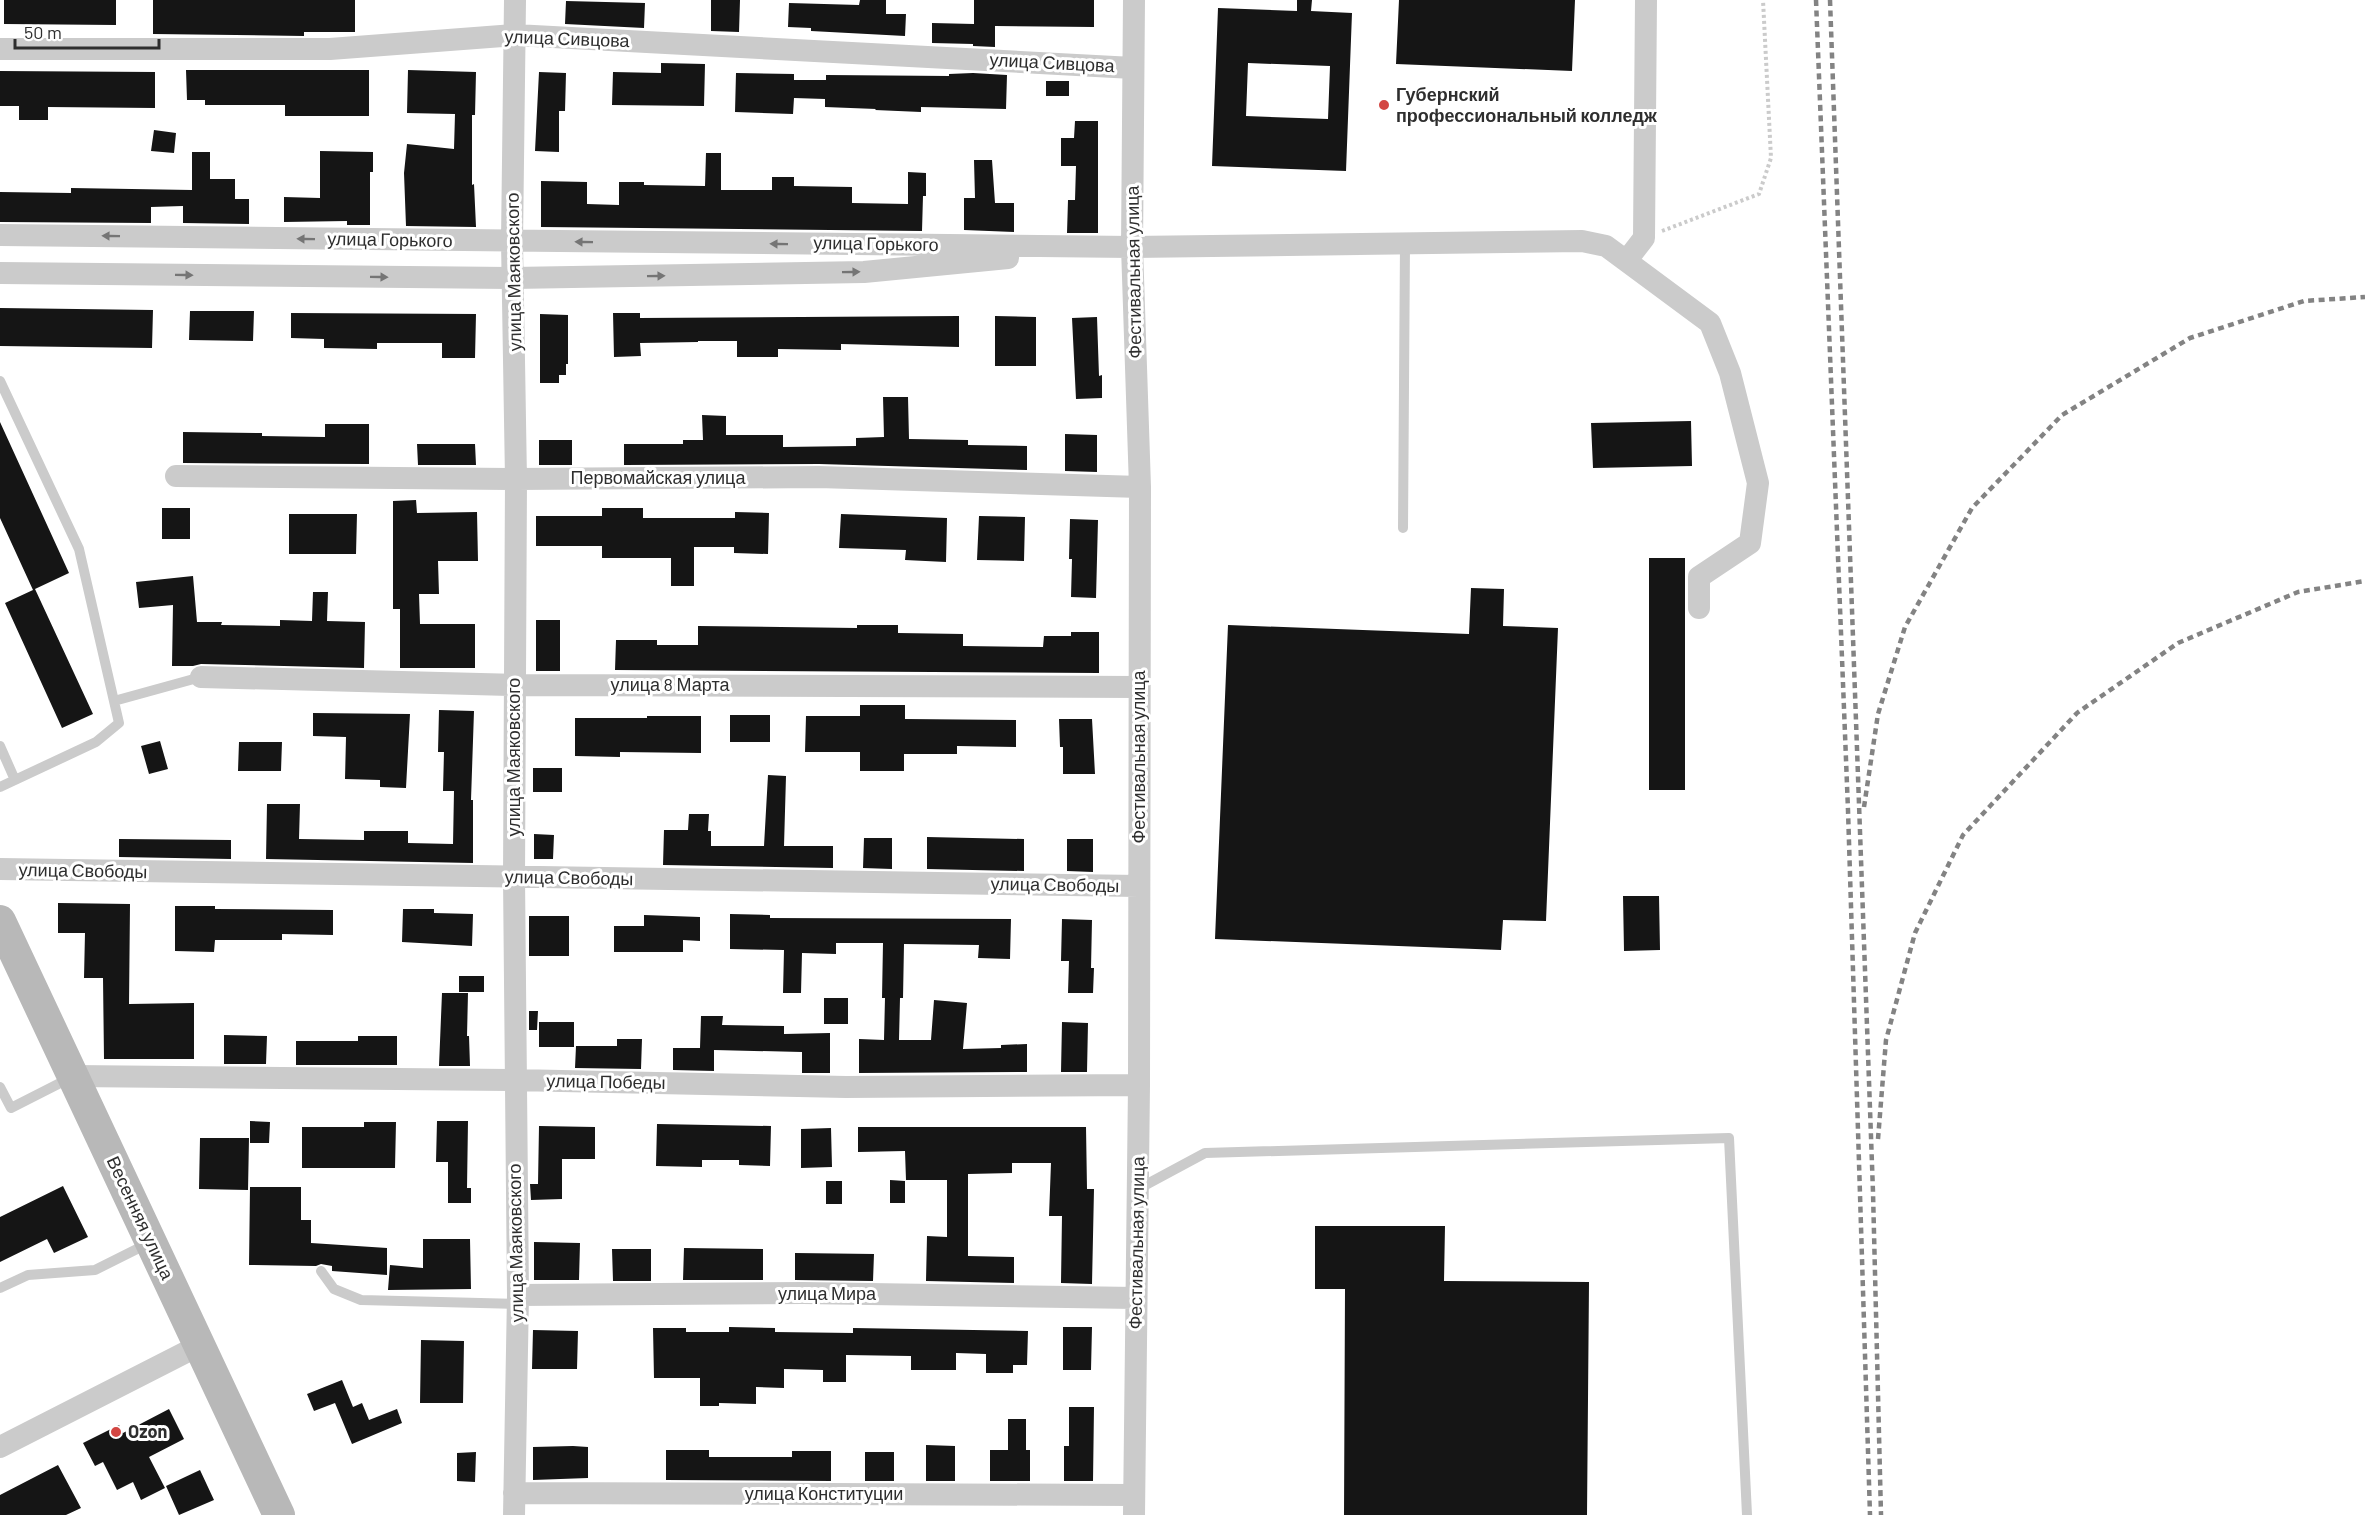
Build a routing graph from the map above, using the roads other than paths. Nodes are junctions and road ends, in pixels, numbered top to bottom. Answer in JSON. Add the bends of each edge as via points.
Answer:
{"nodes":[{"id":1,"x":515,"y":0,"type":"edge"},
{"id":2,"x":1134,"y":0,"type":"edge"},
{"id":3,"x":1646,"y":0,"type":"edge"},
{"id":4,"x":515,"y":35,"type":"junction"},
{"id":5,"x":0,"y":49,"type":"edge"},
{"id":6,"x":1133,"y":68,"type":"junction"},
{"id":7,"x":0,"y":235,"type":"edge"},
{"id":8,"x":512,"y":241,"type":"junction"},
{"id":9,"x":1405,"y":243,"type":"junction"},
{"id":10,"x":1132,"y":247,"type":"junction"},
{"id":11,"x":1627,"y":260,"type":"junction"},
{"id":12,"x":0,"y":273,"type":"edge"},
{"id":13,"x":513,"y":278,"type":"junction"},
{"id":14,"x":0,"y":381,"type":"edge"},
{"id":15,"x":176,"y":476,"type":"dead end"},
{"id":16,"x":516,"y":478,"type":"junction"},
{"id":17,"x":1140,"y":487,"type":"junction"},
{"id":18,"x":1403,"y":528,"type":"dead end"},
{"id":19,"x":1699,"y":608,"type":"dead end"},
{"id":20,"x":201,"y":677,"type":"joint"},
{"id":21,"x":515,"y":685,"type":"junction"},
{"id":22,"x":1138,"y":687,"type":"junction"},
{"id":23,"x":114,"y":701,"type":"junction"},
{"id":24,"x":0,"y":746,"type":"edge"},
{"id":25,"x":15,"y":780,"type":"junction"},
{"id":26,"x":0,"y":788,"type":"edge"},
{"id":27,"x":0,"y":869,"type":"edge"},
{"id":28,"x":514,"y":877,"type":"junction"},
{"id":29,"x":1139,"y":886,"type":"junction"},
{"id":30,"x":0,"y":921,"type":"edge"},
{"id":31,"x":73,"y":1076,"type":"junction"},
{"id":32,"x":514,"y":1080,"type":"junction"},
{"id":33,"x":1139,"y":1085,"type":"junction"},
{"id":34,"x":0,"y":1087,"type":"edge"},
{"id":35,"x":1138,"y":1189,"type":"junction"},
{"id":36,"x":151,"y":1242,"type":"junction"},
{"id":37,"x":321,"y":1271,"type":"dead end"},
{"id":38,"x":0,"y":1288,"type":"edge"},
{"id":39,"x":1136,"y":1298,"type":"junction"},
{"id":40,"x":518,"y":1299,"type":"junction"},
{"id":41,"x":200,"y":1345,"type":"junction"},
{"id":42,"x":0,"y":1447,"type":"edge"},
{"id":43,"x":514,"y":1504,"type":"edge"},
{"id":44,"x":1134,"y":1505,"type":"edge"},
{"id":45,"x":279,"y":1515,"type":"edge"},
{"id":46,"x":1747,"y":1515,"type":"edge"}],
"edges":[{"from":1,"to":4,"type":"street","name":"улица Маяковского"},
{"from":2,"to":6,"type":"street","name":"Фестивальная улица"},
{"from":3,"to":11,"type":"street","via":[[1644,238]]},
{"from":4,"to":5,"type":"street","name":"улица Сивцова","via":[[330,50]]},
{"from":4,"to":6,"type":"street","name":"улица Сивцова"},
{"from":4,"to":8,"type":"street","name":"улица Маяковского"},
{"from":6,"to":10,"type":"street","name":"Фестивальная улица"},
{"from":8,"to":7,"type":"street","name":"улица Горького","one_way":true},
{"from":10,"to":8,"type":"street","name":"улица Горького","one_way":true},
{"from":8,"to":13,"type":"street","name":"улица Маяковского"},
{"from":9,"to":10,"type":"street"},
{"from":9,"to":11,"type":"street","via":[[1582,241],[1606,246]]},
{"from":9,"to":18,"type":"lane"},
{"from":13,"to":10,"type":"street","name":"улица Горького","one_way":true,"via":[[864,272]]},
{"from":10,"to":17,"type":"street","name":"Фестивальная улица"},
{"from":11,"to":19,"type":"street","via":[[1710,323],[1730,373],[1758,483],[1750,543],[1699,578]]},
{"from":12,"to":13,"type":"street","name":"улица Горького","one_way":true},
{"from":13,"to":16,"type":"street","name":"улица Маяковского"},
{"from":14,"to":23,"type":"lane","via":[[79,549]]},
{"from":15,"to":16,"type":"street","name":"Первомайская улица"},
{"from":16,"to":17,"type":"street","name":"Первомайская улица","via":[[819,477]]},
{"from":16,"to":21,"type":"street","name":"улица Маяковского"},
{"from":17,"to":22,"type":"street","name":"Фестивальная улица"},
{"from":20,"to":21,"type":"street","name":"улица 8 Марта"},
{"from":20,"to":23,"type":"lane"},
{"from":21,"to":22,"type":"street","name":"улица 8 Марта"},
{"from":21,"to":28,"type":"street","name":"улица Маяковского"},
{"from":22,"to":29,"type":"street","name":"Фестивальная улица"},
{"from":23,"to":25,"type":"lane","via":[[119,723],[96,742]]},
{"from":24,"to":25,"type":"lane"},
{"from":25,"to":26,"type":"lane"},
{"from":27,"to":28,"type":"street","name":"улица Свободы"},
{"from":28,"to":29,"type":"street","name":"улица Свободы"},
{"from":28,"to":32,"type":"street","name":"улица Маяковского"},
{"from":29,"to":33,"type":"street","name":"Фестивальная улица"},
{"from":30,"to":31,"type":"street","name":"Весенняя улица"},
{"from":31,"to":32,"type":"street","name":"улица Победы"},
{"from":31,"to":34,"type":"lane","via":[[10,1108]]},
{"from":31,"to":36,"type":"street","name":"Весенняя улица"},
{"from":32,"to":33,"type":"street","name":"улица Победы","via":[[846,1087]]},
{"from":32,"to":40,"type":"street","name":"улица Маяковского"},
{"from":33,"to":35,"type":"street","name":"Фестивальная улица"},
{"from":35,"to":39,"type":"street","name":"Фестивальная улица"},
{"from":35,"to":46,"type":"lane","via":[[1205,1153],[1729,1138]]},
{"from":36,"to":38,"type":"lane","via":[[95,1270],[28,1275]]},
{"from":36,"to":41,"type":"street","name":"Весенняя улица"},
{"from":37,"to":40,"type":"lane","via":[[334,1289],[361,1300]]},
{"from":39,"to":40,"type":"street","name":"улица Мира","via":[[803,1293]]},
{"from":39,"to":44,"type":"street","name":"Фестивальная улица"},
{"from":40,"to":43,"type":"street","name":"улица Маяковского"},
{"from":41,"to":42,"type":"street"},
{"from":41,"to":45,"type":"street","name":"Весенняя улица"},
{"from":43,"to":44,"type":"street","name":"улица Конституции"}]}
